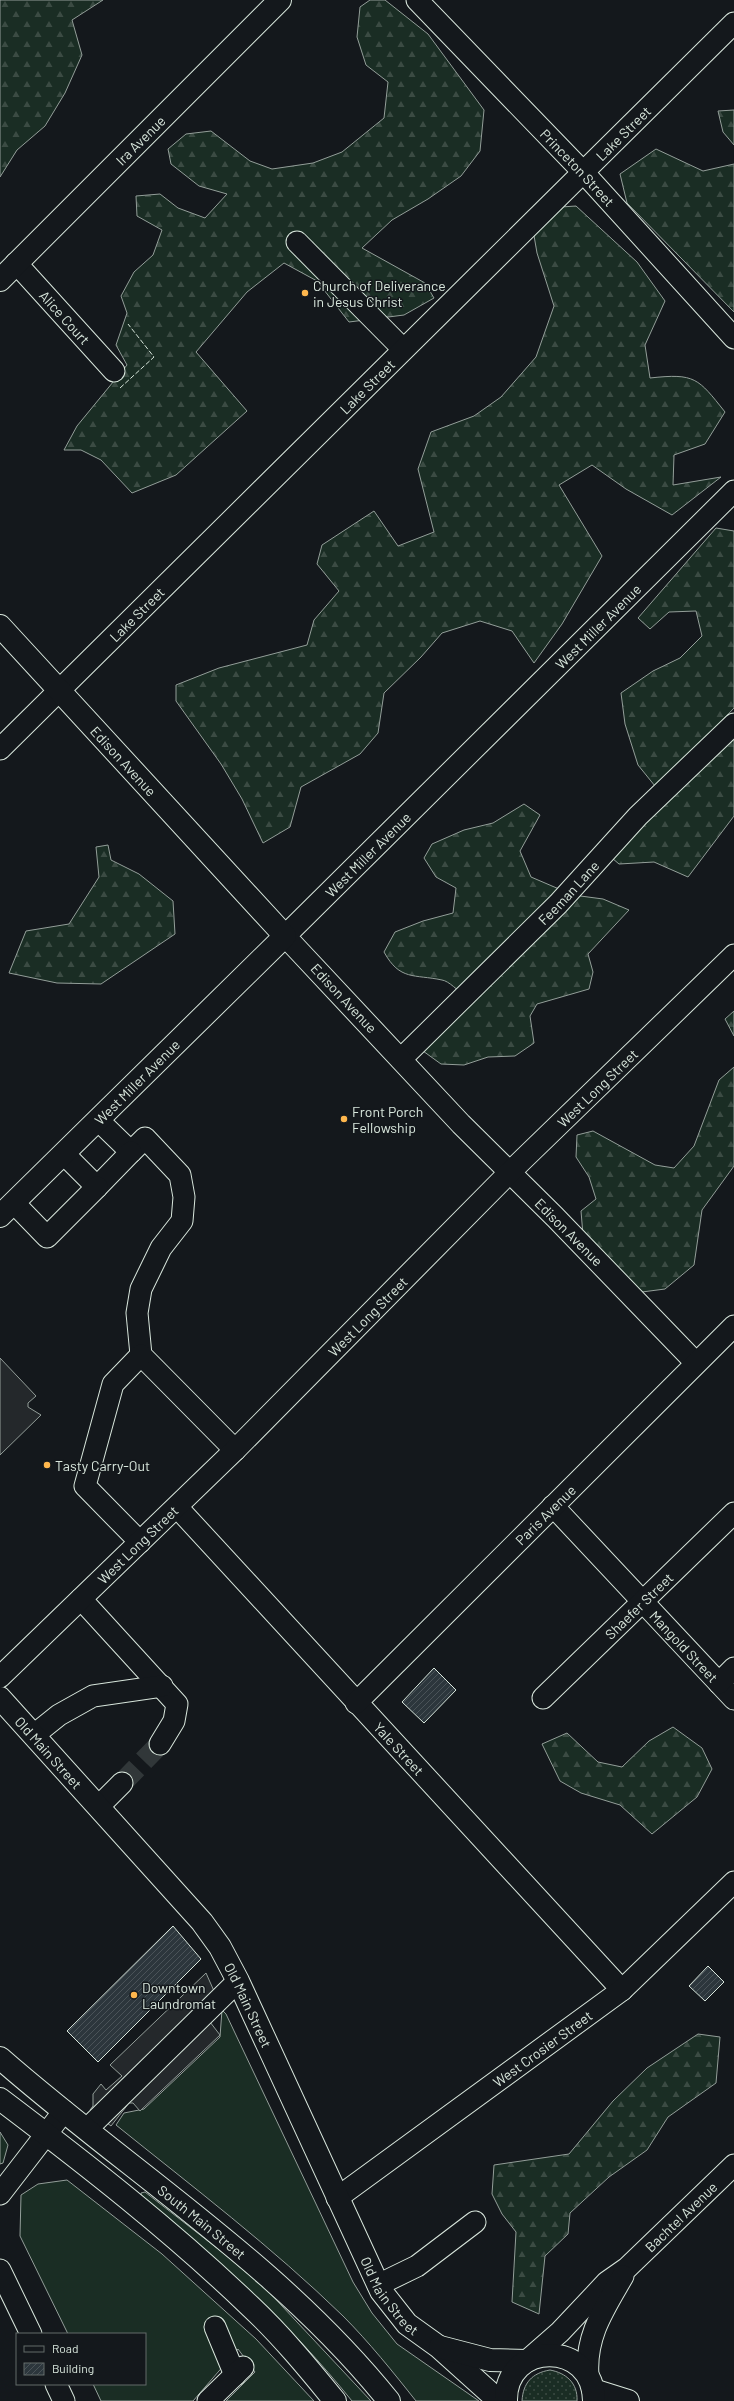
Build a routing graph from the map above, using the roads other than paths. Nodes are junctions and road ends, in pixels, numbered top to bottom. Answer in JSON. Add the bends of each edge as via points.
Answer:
{"nodes":[{"id":1,"x":280,"y":0,"type":"edge"},
{"id":2,"x":417,"y":0,"type":"edge"},
{"id":3,"x":734,"y":23,"type":"edge"},
{"id":4,"x":584,"y":173,"type":"junction"},
{"id":5,"x":297,"y":242,"type":"dead end"},
{"id":6,"x":16,"y":263,"type":"junction"},
{"id":7,"x":0,"y":280,"type":"edge"},
{"id":8,"x":734,"y":338,"type":"edge"},
{"id":9,"x":403,"y":350,"type":"junction"},
{"id":10,"x":114,"y":371,"type":"dead end"},
{"id":11,"x":734,"y":491,"type":"edge"},
{"id":12,"x":0,"y":626,"type":"edge"},
{"id":13,"x":59,"y":690,"type":"junction"},
{"id":14,"x":734,"y":724,"type":"edge"},
{"id":15,"x":0,"y":749,"type":"edge"},
{"id":16,"x":285,"y":936,"type":"junction"},
{"id":17,"x":734,"y":954,"type":"edge"},
{"id":18,"x":401,"y":1059,"type":"junction"},
{"id":19,"x":98,"y":1120,"type":"junction"},
{"id":20,"x":131,"y":1152,"type":"junction"},
{"id":21,"x":64,"y":1154,"type":"junction"},
{"id":22,"x":510,"y":1173,"type":"junction"},
{"id":23,"x":97,"y":1187,"type":"junction"},
{"id":24,"x":7,"y":1210,"type":"edge"},
{"id":25,"x":734,"y":1326,"type":"edge"},
{"id":26,"x":141,"y":1356,"type":"junction"},
{"id":27,"x":696,"y":1363,"type":"junction"},
{"id":28,"x":235,"y":1450,"type":"junction"},
{"id":29,"x":553,"y":1506,"type":"junction"},
{"id":30,"x":177,"y":1507,"type":"junction"},
{"id":31,"x":734,"y":1513,"type":"edge"},
{"id":32,"x":140,"y":1542,"type":"junction"},
{"id":33,"x":81,"y":1599,"type":"junction"},
{"id":34,"x":642,"y":1601,"type":"junction"},
{"id":35,"x":734,"y":1668,"type":"edge"},
{"id":36,"x":0,"y":1677,"type":"edge"},
{"id":37,"x":719,"y":1683,"type":"junction"},
{"id":38,"x":162,"y":1686,"type":"junction"},
{"id":39,"x":0,"y":1698,"type":"edge"},
{"id":40,"x":543,"y":1698,"type":"dead end"},
{"id":41,"x":734,"y":1699,"type":"edge"},
{"id":42,"x":356,"y":1702,"type":"junction"},
{"id":43,"x":34,"y":1735,"type":"junction"},
{"id":44,"x":160,"y":1744,"type":"tunnel mouth"},
{"id":45,"x":122,"y":1783,"type":"tunnel mouth"},
{"id":46,"x":98,"y":1806,"type":"junction"},
{"id":47,"x":734,"y":1882,"type":"edge"},
{"id":48,"x":238,"y":1981,"type":"junction"},
{"id":49,"x":622,"y":1990,"type":"junction"},
{"id":50,"x":0,"y":2058,"type":"edge"},
{"id":51,"x":0,"y":2099,"type":"edge"},
{"id":52,"x":64,"y":2111,"type":"junction"},
{"id":53,"x":87,"y":2129,"type":"junction"},
{"id":54,"x":46,"y":2134,"type":"junction"},
{"id":55,"x":734,"y":2165,"type":"edge"},
{"id":56,"x":0,"y":2194,"type":"edge"},
{"id":57,"x":337,"y":2198,"type":"junction"},
{"id":58,"x":475,"y":2222,"type":"dead end"},
{"id":59,"x":627,"y":2268,"type":"junction"},
{"id":60,"x":0,"y":2270,"type":"edge"},
{"id":61,"x":378,"y":2285,"type":"junction"},
{"id":62,"x":215,"y":2328,"type":"dead end"},
{"id":63,"x":31,"y":2333,"type":"edge"},
{"id":64,"x":439,"y":2347,"type":"junction"},
{"id":65,"x":527,"y":2361,"type":"junction"},
{"id":66,"x":56,"y":2385,"type":"edge"},
{"id":67,"x":592,"y":2389,"type":"edge"},
{"id":68,"x":64,"y":2401,"type":"edge"},
{"id":69,"x":208,"y":2401,"type":"edge"},
{"id":70,"x":335,"y":2401,"type":"edge"},
{"id":71,"x":389,"y":2401,"type":"edge"},
{"id":72,"x":499,"y":2401,"type":"edge"},
{"id":73,"x":506,"y":2401,"type":"edge"},
{"id":74,"x":628,"y":2401,"type":"edge"}],
"edges":[{"from":1,"to":6,"type":"main road","name":"Ira Avenue"},
{"from":2,"to":4,"type":"street","name":"Princeton Street"},
{"from":3,"to":4,"type":"street","name":"Lake Street"},
{"from":4,"to":8,"type":"street","name":"Princeton Street"},
{"from":4,"to":9,"type":"street","name":"Lake Street"},
{"from":5,"to":9,"type":"street"},
{"from":6,"to":7,"type":"main road","name":"Ira Avenue"},
{"from":6,"to":10,"type":"street","name":"Alice Court"},
{"from":9,"to":13,"type":"street","name":"Lake Street"},
{"from":11,"to":16,"type":"street","name":"West Miller Avenue"},
{"from":12,"to":13,"type":"main road","name":"Edison Avenue"},
{"from":13,"to":15,"type":"street","name":"Lake Street"},
{"from":13,"to":16,"type":"main road","name":"Edison Avenue"},
{"from":14,"to":18,"type":"street","name":"Feeman Lane","via":[[638,816],[558,904]]},
{"from":16,"to":18,"type":"street","name":"Edison Avenue"},
{"from":16,"to":19,"type":"main road","name":"West Miller Avenue"},
{"from":17,"to":22,"type":"street","name":"West Long Street"},
{"from":18,"to":22,"type":"street","name":"Edison Avenue"},
{"from":19,"to":20,"type":"street"},
{"from":19,"to":21,"type":"main road","name":"West Miller Avenue"},
{"from":20,"to":23,"type":"street"},
{"from":20,"to":26,"type":"street","via":[[145,1138],[180,1175],[184,1197],[182,1221],[160,1248],[141,1289],[137,1313]]},
{"from":21,"to":23,"type":"street"},
{"from":21,"to":24,"type":"main road","name":"West Miller Avenue"},
{"from":22,"to":27,"type":"street","name":"Edison Avenue"},
{"from":22,"to":28,"type":"street","name":"West Long Street"},
{"from":23,"to":24,"type":"street","via":[[47,1237]]},
{"from":25,"to":27,"type":"street","name":"Paris Avenue"},
{"from":26,"to":28,"type":"street"},
{"from":26,"to":32,"type":"street","via":[[114,1384],[85,1486]]},
{"from":27,"to":29,"type":"street","name":"Paris Avenue"},
{"from":28,"to":30,"type":"street","name":"West Long Street"},
{"from":29,"to":34,"type":"street","name":"Mangold Street"},
{"from":29,"to":42,"type":"street","name":"Paris Avenue"},
{"from":30,"to":32,"type":"street","name":"West Long Street"},
{"from":30,"to":42,"type":"street","name":"Yale Street"},
{"from":31,"to":34,"type":"street","name":"Shaefer Street"},
{"from":32,"to":33,"type":"street","name":"West Long Street"},
{"from":33,"to":36,"type":"street","name":"West Long Street"},
{"from":33,"to":38,"type":"street"},
{"from":34,"to":37,"type":"street","name":"Mangold Street"},
{"from":34,"to":40,"type":"street","name":"Shaefer Street"},
{"from":35,"to":37,"type":"street"},
{"from":37,"to":41,"type":"street","name":"Mangold Street"},
{"from":38,"to":43,"type":"street","via":[[93,1696],[59,1715]]},
{"from":38,"to":44,"type":"street","via":[[177,1704],[174,1721]]},
{"from":39,"to":43,"type":"main road","name":"Old Main Street"},
{"from":42,"to":49,"type":"street","name":"Yale Street"},
{"from":43,"to":46,"type":"main road","name":"Old Main Street"},
{"from":45,"to":46,"type":"street"},
{"from":46,"to":48,"type":"main road","name":"Old Main Street","via":[[211,1934]]},
{"from":47,"to":49,"type":"street","name":"West Crosier Street"},
{"from":48,"to":53,"type":"street"},
{"from":48,"to":57,"type":"main road","name":"Old Main Street"},
{"from":49,"to":57,"type":"street","name":"West Crosier Street"},
{"from":50,"to":52,"type":"main road","name":"South Main Street"},
{"from":51,"to":54,"type":"main road","name":"South Main Street"},
{"from":52,"to":53,"type":"main road","name":"South Main Street"},
{"from":52,"to":54,"type":"street"},
{"from":53,"to":71,"type":"main road","name":"South Main Street","via":[[276,2283],[336,2340]]},
{"from":54,"to":56,"type":"street"},
{"from":54,"to":70,"type":"main road","name":"South Main Street","via":[[146,2213],[252,2307]]},
{"from":55,"to":59,"type":"street","name":"Bachtel Avenue"},
{"from":57,"to":61,"type":"main road","name":"Old Main Street"},
{"from":58,"to":61,"type":"street","via":[[417,2266]]},
{"from":59,"to":65,"type":"street","name":"Bachtel Avenue","via":[[606,2282],[560,2332]]},
{"from":59,"to":67,"type":"street","name":"Bachtel Avenue","via":[[594,2328],[588,2352]]},
{"from":60,"to":63,"type":"street"},
{"from":61,"to":64,"type":"main road","name":"Old Main Street","via":[[407,2324]]},
{"from":62,"to":69,"type":"street","via":[[239,2371]]},
{"from":64,"to":65,"type":"main road","name":"Old Main Street","via":[[490,2360]]},
{"from":64,"to":72,"type":"main road","name":"Old Main Street"},
{"from":65,"to":67,"type":"main road","name":"Old Main Street","via":[[544,2355],[561,2356],[578,2364]]},
{"from":65,"to":73,"type":"main road","via":[[509,2382]]},
{"from":66,"to":68,"type":"street"},
{"from":67,"to":74,"type":"main road"}]}
